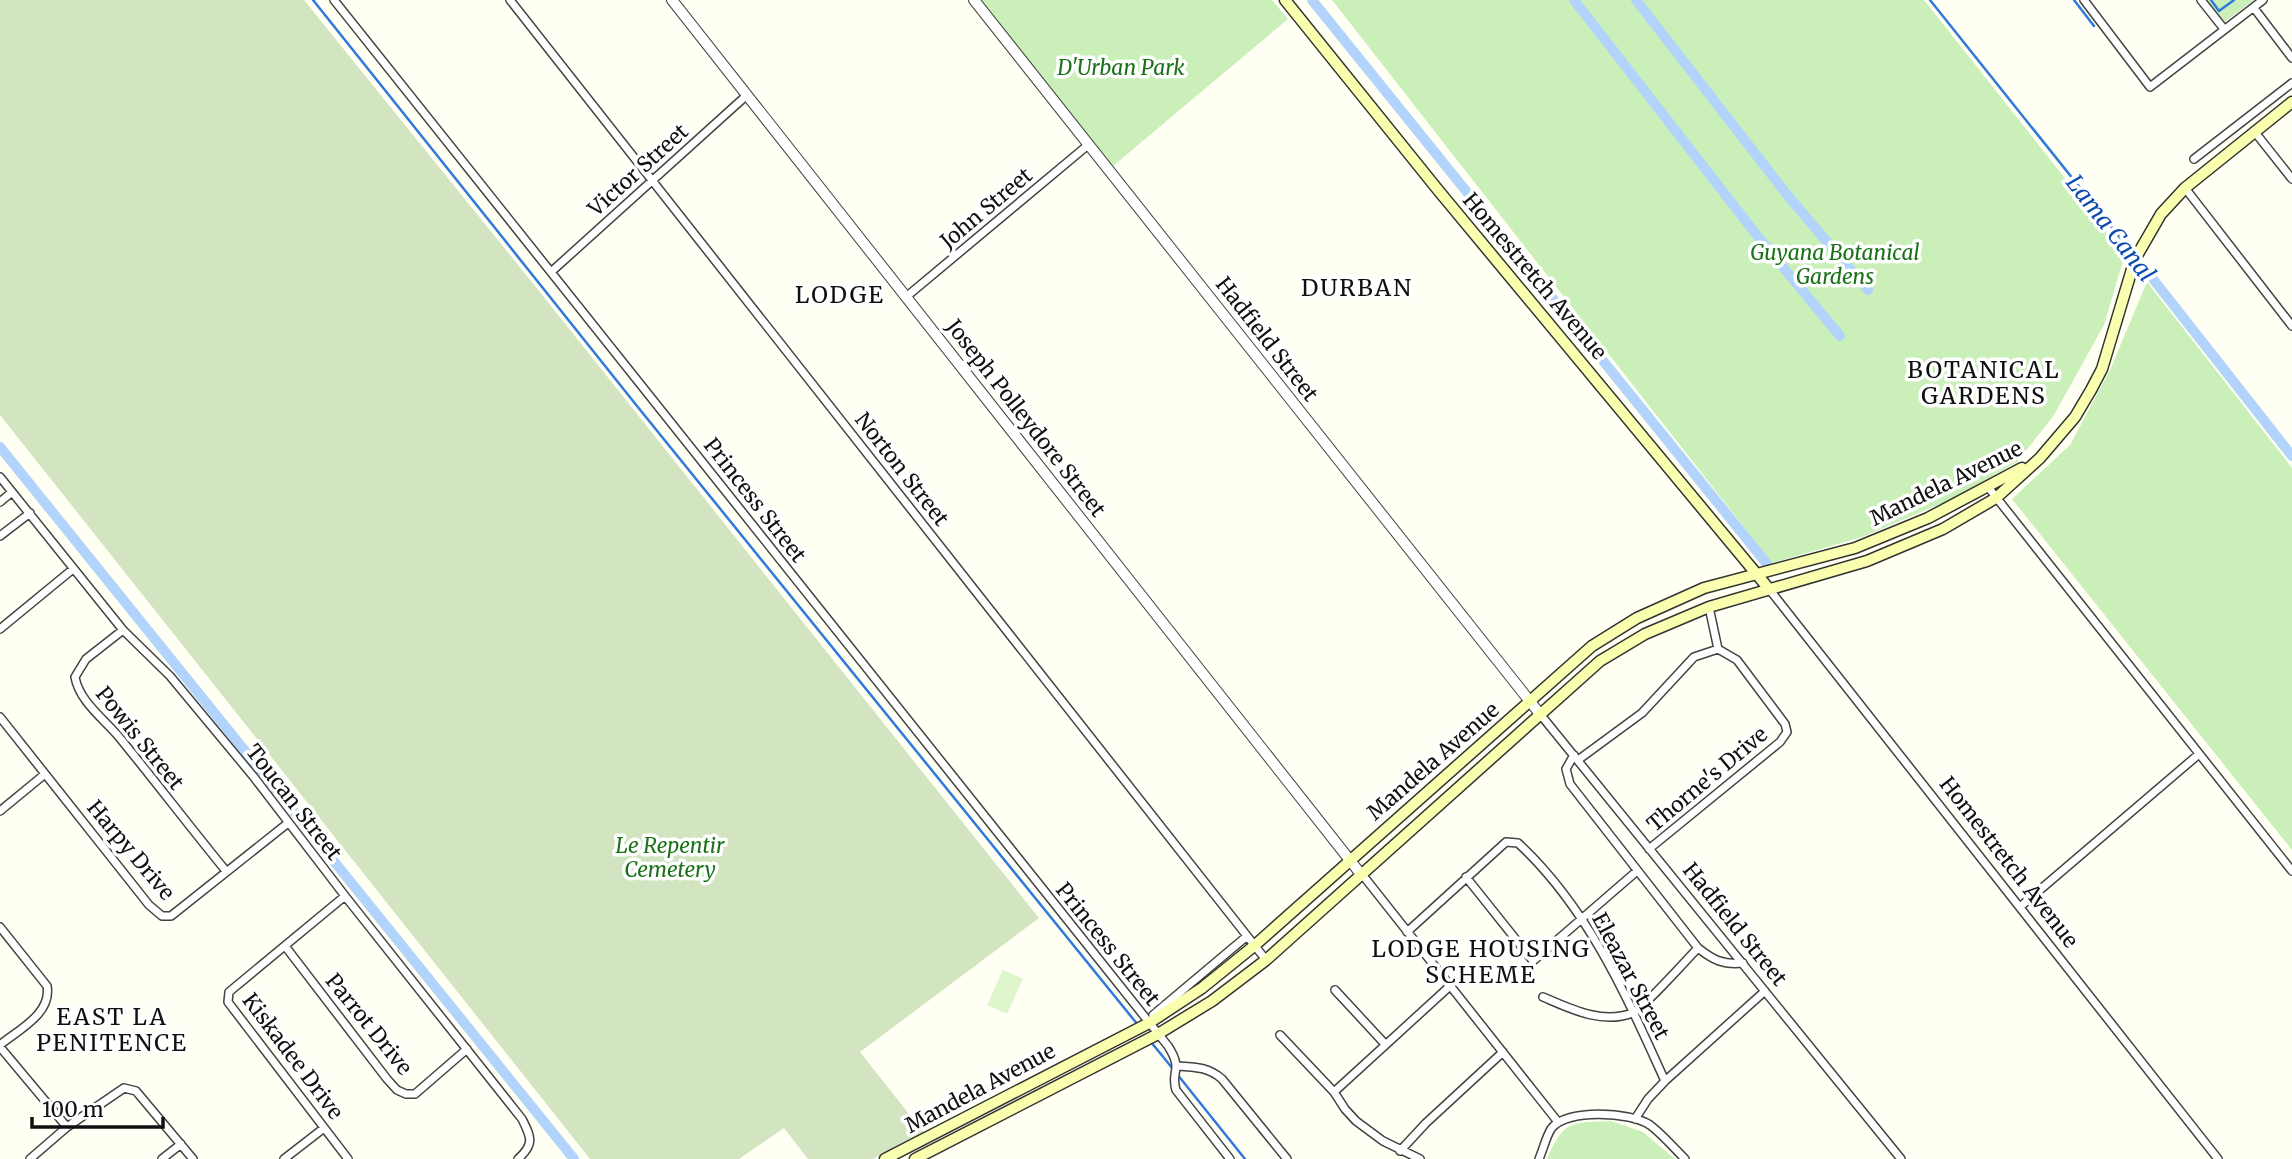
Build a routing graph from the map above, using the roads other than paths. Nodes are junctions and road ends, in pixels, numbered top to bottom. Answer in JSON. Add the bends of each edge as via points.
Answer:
{"nodes":[{"id":1,"x":334,"y":0,"type":"edge"},
{"id":2,"x":510,"y":0,"type":"edge"},
{"id":3,"x":672,"y":0,"type":"edge"},
{"id":4,"x":974,"y":0,"type":"edge"},
{"id":5,"x":1285,"y":0,"type":"edge"},
{"id":6,"x":2084,"y":0,"type":"edge"},
{"id":7,"x":2201,"y":0,"type":"edge"},
{"id":8,"x":2263,"y":0,"type":"edge"},
{"id":9,"x":2253,"y":8,"type":"junction"},
{"id":10,"x":2224,"y":29,"type":"junction"},
{"id":11,"x":2292,"y":58,"type":"edge"},
{"id":12,"x":2292,"y":83,"type":"edge"},
{"id":13,"x":747,"y":95,"type":"junction"},
{"id":14,"x":2292,"y":102,"type":"edge"},
{"id":15,"x":2255,"y":131,"type":"junction"},
{"id":16,"x":1088,"y":145,"type":"junction"},
{"id":17,"x":2194,"y":159,"type":"dead end"},
{"id":18,"x":2292,"y":179,"type":"edge"},
{"id":19,"x":653,"y":181,"type":"junction"},
{"id":20,"x":2185,"y":188,"type":"junction"},
{"id":21,"x":551,"y":272,"type":"junction"},
{"id":22,"x":906,"y":297,"type":"junction"},
{"id":23,"x":2292,"y":326,"type":"edge"},
{"id":24,"x":2040,"y":458,"type":"junction"},
{"id":25,"x":0,"y":477,"type":"edge"},
{"id":26,"x":1988,"y":487,"type":"junction"},
{"id":27,"x":12,"y":492,"type":"junction"},
{"id":28,"x":1996,"y":498,"type":"junction"},
{"id":29,"x":0,"y":502,"type":"edge"},
{"id":30,"x":30,"y":513,"type":"junction"},
{"id":31,"x":0,"y":536,"type":"edge"},
{"id":32,"x":72,"y":569,"type":"junction"},
{"id":33,"x":1758,"y":575,"type":"junction"},
{"id":34,"x":1769,"y":589,"type":"junction"},
{"id":35,"x":1709,"y":607,"type":"junction"},
{"id":36,"x":0,"y":629,"type":"edge"},
{"id":37,"x":123,"y":630,"type":"junction"},
{"id":38,"x":1718,"y":649,"type":"junction"},
{"id":39,"x":1530,"y":702,"type":"junction"},
{"id":40,"x":1540,"y":714,"type":"junction"},
{"id":41,"x":0,"y":718,"type":"edge"},
{"id":42,"x":2199,"y":754,"type":"junction"},
{"id":43,"x":1576,"y":758,"type":"junction"},
{"id":44,"x":45,"y":774,"type":"junction"},
{"id":45,"x":0,"y":811,"type":"edge"},
{"id":46,"x":288,"y":823,"type":"junction"},
{"id":47,"x":1649,"y":849,"type":"junction"},
{"id":48,"x":1350,"y":860,"type":"junction"},
{"id":49,"x":226,"y":871,"type":"junction"},
{"id":50,"x":1637,"y":871,"type":"junction"},
{"id":51,"x":2292,"y":872,"type":"edge"},
{"id":52,"x":1360,"y":873,"type":"junction"},
{"id":53,"x":1466,"y":877,"type":"junction"},
{"id":54,"x":345,"y":896,"type":"junction"},
{"id":55,"x":2021,"y":906,"type":"junction"},
{"id":56,"x":1583,"y":918,"type":"junction"},
{"id":57,"x":2,"y":932,"type":"edge"},
{"id":58,"x":1407,"y":932,"type":"junction"},
{"id":59,"x":1247,"y":936,"type":"junction"},
{"id":60,"x":285,"y":946,"type":"junction"},
{"id":61,"x":1254,"y":946,"type":"junction"},
{"id":62,"x":1698,"y":948,"type":"junction"},
{"id":63,"x":1266,"y":960,"type":"junction"},
{"id":64,"x":1743,"y":963,"type":"junction"},
{"id":65,"x":1450,"y":986,"type":"junction"},
{"id":66,"x":1335,"y":990,"type":"dead end"},
{"id":67,"x":1765,"y":991,"type":"junction"},
{"id":68,"x":1543,"y":997,"type":"dead end"},
{"id":69,"x":1634,"y":1013,"type":"junction"},
{"id":70,"x":1144,"y":1024,"type":"junction"},
{"id":71,"x":1280,"y":1035,"type":"dead end"},
{"id":72,"x":1151,"y":1037,"type":"junction"},
{"id":73,"x":1385,"y":1044,"type":"junction"},
{"id":74,"x":0,"y":1046,"type":"edge"},
{"id":75,"x":467,"y":1049,"type":"junction"},
{"id":76,"x":1503,"y":1052,"type":"junction"},
{"id":77,"x":1177,"y":1067,"type":"junction"},
{"id":78,"x":1665,"y":1081,"type":"junction"},
{"id":79,"x":1334,"y":1091,"type":"junction"},
{"id":80,"x":1635,"y":1119,"type":"junction"},
{"id":81,"x":1558,"y":1122,"type":"junction"},
{"id":82,"x":67,"y":1127,"type":"junction"},
{"id":83,"x":324,"y":1128,"type":"junction"},
{"id":84,"x":181,"y":1144,"type":"junction"},
{"id":85,"x":908,"y":1148,"type":"junction"},
{"id":86,"x":1400,"y":1151,"type":"junction"},
{"id":87,"x":30,"y":1159,"type":"edge"},
{"id":88,"x":162,"y":1159,"type":"edge"},
{"id":89,"x":193,"y":1159,"type":"edge"},
{"id":90,"x":284,"y":1159,"type":"edge"},
{"id":91,"x":348,"y":1159,"type":"edge"},
{"id":92,"x":519,"y":1159,"type":"edge"},
{"id":93,"x":886,"y":1159,"type":"edge"},
{"id":94,"x":915,"y":1159,"type":"edge"},
{"id":95,"x":1230,"y":1159,"type":"edge"},
{"id":96,"x":1287,"y":1159,"type":"edge"},
{"id":97,"x":1420,"y":1159,"type":"edge"},
{"id":98,"x":1539,"y":1159,"type":"edge"},
{"id":99,"x":1685,"y":1159,"type":"edge"},
{"id":100,"x":1901,"y":1159,"type":"edge"},
{"id":101,"x":2218,"y":1159,"type":"edge"}],
"edges":[{"from":1,"to":21,"type":"street","name":"Princess Street"},
{"from":2,"to":19,"type":"street","name":"Norton Street"},
{"from":3,"to":13,"type":"street","name":"Joseph Polleydore Street"},
{"from":4,"to":16,"type":"street","name":"Hadfield Street"},
{"from":5,"to":33,"type":"main road","name":"Homestretch Avenue"},
{"from":6,"to":10,"type":"street","via":[[2150,87]]},
{"from":7,"to":10,"type":"street"},
{"from":8,"to":9,"type":"street"},
{"from":9,"to":10,"type":"street"},
{"from":9,"to":11,"type":"street"},
{"from":12,"to":17,"type":"street"},
{"from":13,"to":19,"type":"street","name":"Victor Street"},
{"from":13,"to":22,"type":"street","name":"Joseph Polleydore Street"},
{"from":14,"to":15,"type":"main road","name":"Mandela Avenue"},
{"from":15,"to":18,"type":"street"},
{"from":15,"to":20,"type":"main road","name":"Mandela Avenue"},
{"from":16,"to":22,"type":"street","name":"John Street"},
{"from":16,"to":39,"type":"street","name":"Hadfield Street"},
{"from":19,"to":21,"type":"street","name":"Victor Street"},
{"from":19,"to":59,"type":"street","name":"Norton Street"},
{"from":20,"to":23,"type":"street"},
{"from":20,"to":24,"type":"main road","name":"Mandela Avenue","via":[[2144,241],[2102,369],[2075,417]]},
{"from":21,"to":70,"type":"street","name":"Princess Street"},
{"from":22,"to":48,"type":"street","name":"Joseph Polleydore Street"},
{"from":24,"to":26,"type":"main road","name":"Mandela Avenue"},
{"from":24,"to":28,"type":"main road","name":"Mandela Avenue"},
{"from":25,"to":27,"type":"street","name":"Toucan Street"},
{"from":26,"to":28,"type":"street"},
{"from":26,"to":33,"type":"main road","name":"Mandela Avenue","via":[[1855,548]]},
{"from":27,"to":29,"type":"street"},
{"from":27,"to":30,"type":"street","name":"Toucan Street"},
{"from":28,"to":34,"type":"main road","name":"Mandela Avenue","via":[[1943,528],[1867,561]]},
{"from":28,"to":42,"type":"street"},
{"from":30,"to":31,"type":"street"},
{"from":30,"to":32,"type":"street","name":"Toucan Street"},
{"from":32,"to":36,"type":"street"},
{"from":32,"to":37,"type":"street","name":"Toucan Street"},
{"from":33,"to":34,"type":"main road","name":"Homestretch Avenue"},
{"from":33,"to":39,"type":"main road","name":"Mandela Avenue","via":[[1704,589],[1637,618],[1592,646]]},
{"from":34,"to":35,"type":"main road","name":"Mandela Avenue"},
{"from":34,"to":55,"type":"street","name":"Homestretch Avenue"},
{"from":35,"to":38,"type":"street"},
{"from":35,"to":40,"type":"main road","name":"Mandela Avenue","via":[[1645,634],[1600,660]]},
{"from":37,"to":46,"type":"street","name":"Toucan Street","via":[[170,676]]},
{"from":37,"to":49,"type":"street","name":"Powis Street","via":[[79,667],[76,685]]},
{"from":38,"to":43,"type":"street","via":[[1694,657],[1643,713]]},
{"from":38,"to":47,"type":"street","name":"Thorne's Drive","via":[[1737,660],[1787,732]]},
{"from":39,"to":40,"type":"street","name":"Hadfield Street"},
{"from":39,"to":48,"type":"main road","name":"Mandela Avenue"},
{"from":40,"to":43,"type":"street","name":"Hadfield Street"},
{"from":40,"to":52,"type":"main road","name":"Mandela Avenue"},
{"from":41,"to":44,"type":"street","name":"Harpy Drive"},
{"from":42,"to":51,"type":"street"},
{"from":42,"to":55,"type":"street"},
{"from":43,"to":47,"type":"street","name":"Hadfield Street"},
{"from":43,"to":50,"type":"street","via":[[1566,769],[1570,784]]},
{"from":44,"to":45,"type":"street"},
{"from":44,"to":49,"type":"street","name":"Harpy Drive","via":[[162,916],[171,916]]},
{"from":46,"to":49,"type":"street","name":"Harpy Drive"},
{"from":46,"to":54,"type":"street","name":"Toucan Street"},
{"from":47,"to":64,"type":"street","name":"Hadfield Street"},
{"from":48,"to":52,"type":"street","name":"Joseph Polleydore Street"},
{"from":48,"to":61,"type":"main road","name":"Mandela Avenue"},
{"from":50,"to":56,"type":"street"},
{"from":50,"to":62,"type":"street"},
{"from":52,"to":58,"type":"street"},
{"from":52,"to":63,"type":"main road","name":"Mandela Avenue"},
{"from":53,"to":56,"type":"street","name":"Eleazar Street","via":[[1507,842],[1515,841]]},
{"from":53,"to":56,"type":"street","via":[[1533,961]]},
{"from":53,"to":58,"type":"street","name":"Eleazar Street"},
{"from":54,"to":60,"type":"street","name":"Kiskadee Drive"},
{"from":54,"to":75,"type":"street","name":"Toucan Street"},
{"from":55,"to":101,"type":"street","name":"Homestretch Avenue"},
{"from":56,"to":69,"type":"street","name":"Eleazar Street"},
{"from":57,"to":74,"type":"street","via":[[47,986],[49,995],[40,1013]]},
{"from":58,"to":65,"type":"street"},
{"from":59,"to":61,"type":"street","name":"Norton Street"},
{"from":59,"to":70,"type":"street"},
{"from":60,"to":75,"type":"street","name":"Parrot Drive","via":[[397,1090],[415,1094]]},
{"from":60,"to":83,"type":"street","name":"Kiskadee Drive","via":[[229,992],[228,1002]]},
{"from":61,"to":63,"type":"street","name":"Norton Street"},
{"from":61,"to":70,"type":"main road","name":"Mandela Avenue","via":[[1202,988]]},
{"from":62,"to":64,"type":"street","via":[[1715,961]]},
{"from":62,"to":69,"type":"street"},
{"from":63,"to":72,"type":"main road","name":"Mandela Avenue","via":[[1212,1002]]},
{"from":64,"to":67,"type":"street","name":"Hadfield Street"},
{"from":65,"to":73,"type":"street"},
{"from":65,"to":76,"type":"street"},
{"from":66,"to":73,"type":"street"},
{"from":67,"to":78,"type":"street"},
{"from":67,"to":100,"type":"street","name":"Hadfield Street"},
{"from":68,"to":69,"type":"street","via":[[1597,1016]]},
{"from":69,"to":78,"type":"street","name":"Eleazar Street"},
{"from":70,"to":72,"type":"street","name":"Princess Street"},
{"from":70,"to":85,"type":"main road","name":"Mandela Avenue"},
{"from":71,"to":79,"type":"street"},
{"from":72,"to":77,"type":"street","name":"Princess Street","via":[[1175,1057]]},
{"from":72,"to":94,"type":"main road","name":"Mandela Avenue"},
{"from":73,"to":79,"type":"street"},
{"from":74,"to":82,"type":"street"},
{"from":75,"to":92,"type":"street","name":"Toucan Street","via":[[531,1136]]},
{"from":76,"to":81,"type":"street"},
{"from":76,"to":86,"type":"street"},
{"from":77,"to":95,"type":"street","via":[[1176,1090]]},
{"from":77,"to":96,"type":"street","via":[[1204,1068],[1222,1079]]},
{"from":78,"to":80,"type":"street"},
{"from":79,"to":86,"type":"street","via":[[1356,1121]]},
{"from":80,"to":81,"type":"street","via":[[1587,1114]]},
{"from":80,"to":99,"type":"street","via":[[1649,1124]]},
{"from":81,"to":98,"type":"street"},
{"from":82,"to":84,"type":"street","via":[[130,1088]]},
{"from":82,"to":87,"type":"street"},
{"from":83,"to":90,"type":"street"},
{"from":83,"to":91,"type":"street","name":"Kiskadee Drive"},
{"from":84,"to":88,"type":"street"},
{"from":84,"to":89,"type":"street"},
{"from":85,"to":93,"type":"main road","name":"Mandela Avenue"},
{"from":85,"to":94,"type":"street"},
{"from":86,"to":97,"type":"street"}]}
